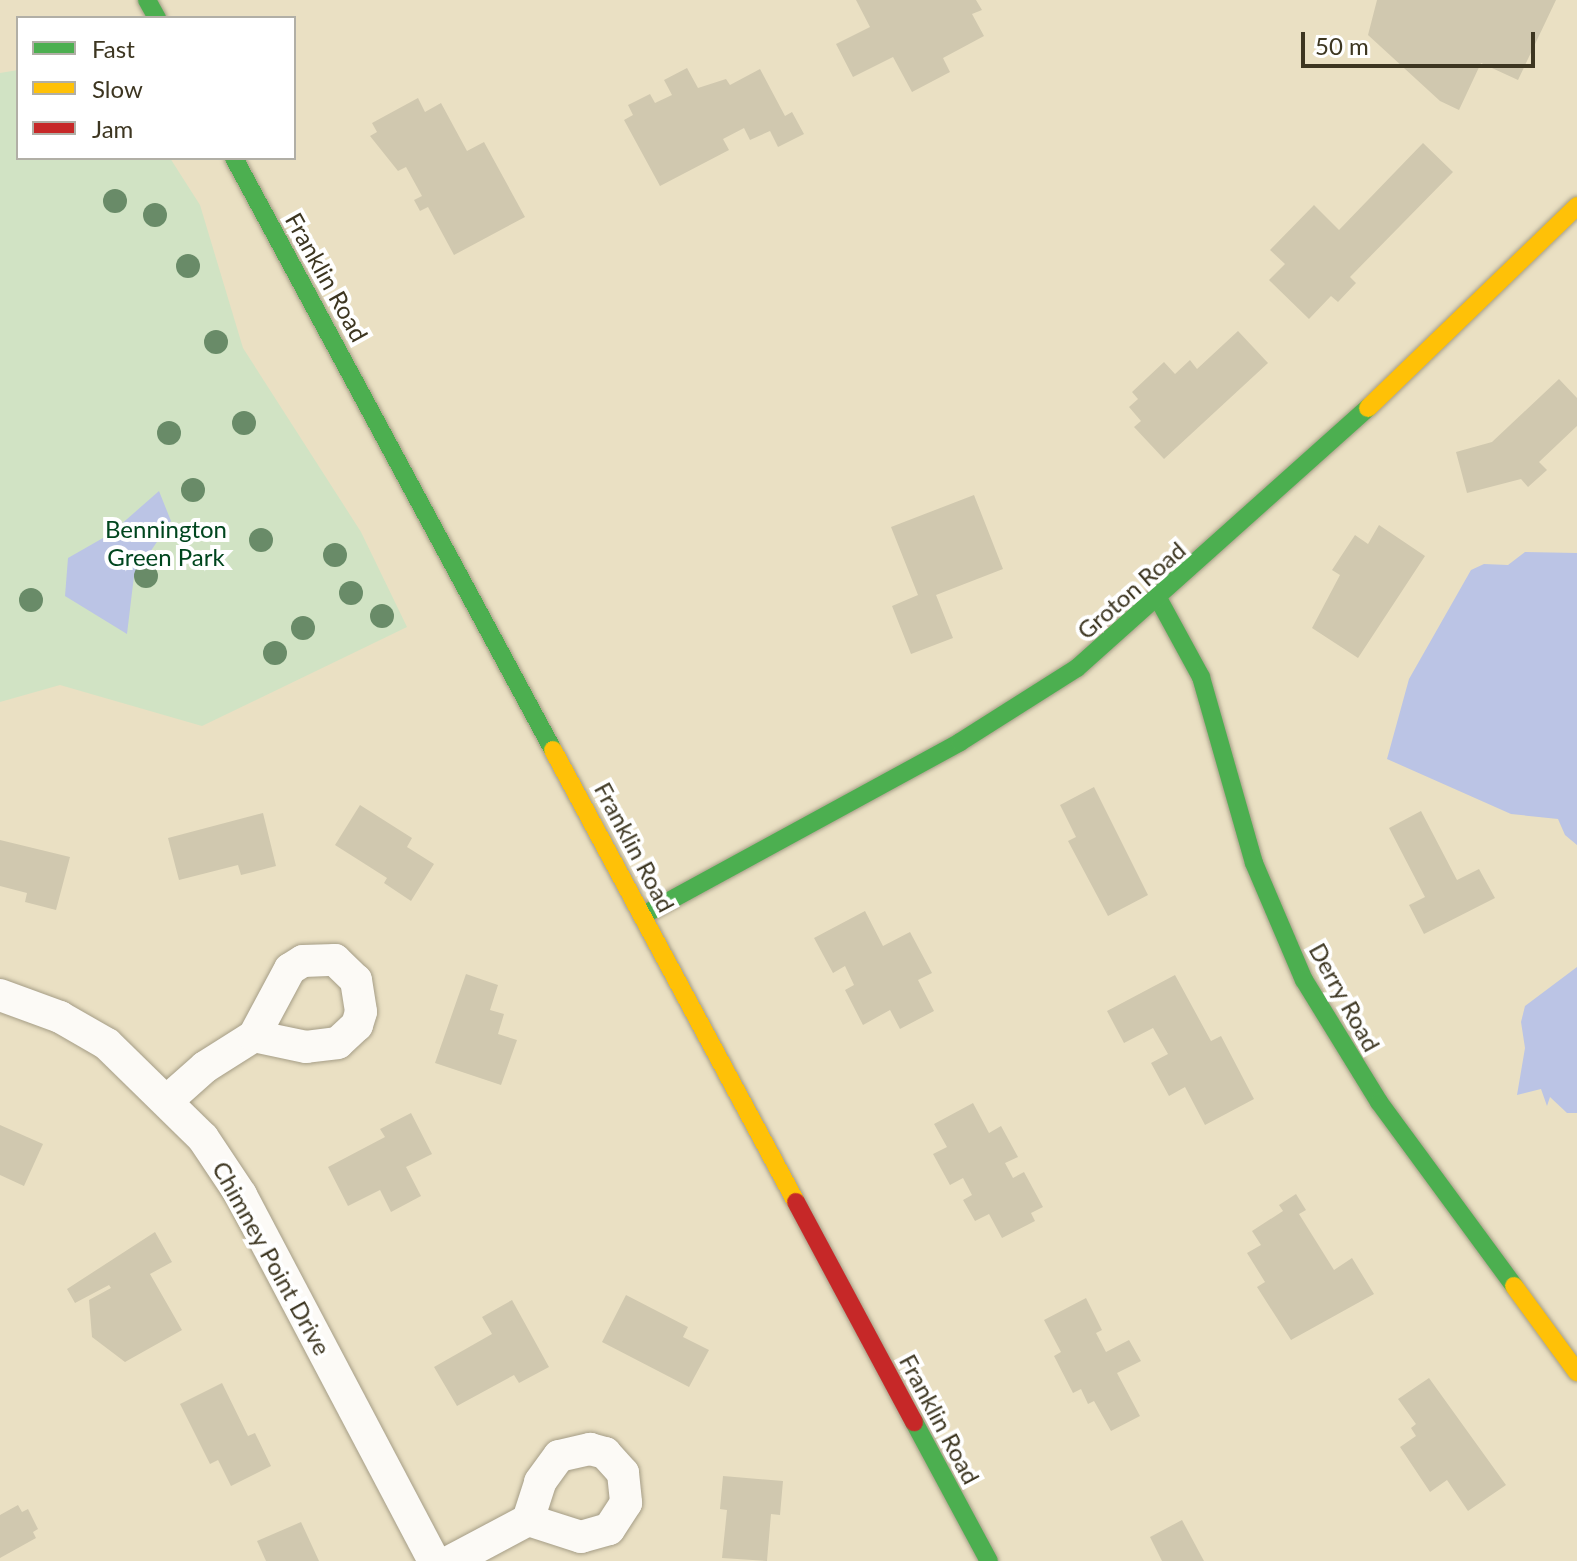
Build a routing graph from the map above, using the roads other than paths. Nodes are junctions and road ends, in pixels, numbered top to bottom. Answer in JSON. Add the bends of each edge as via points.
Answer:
{"nodes":[{"id":1,"x":235,"y":160,"type":"edge"},
{"id":2,"x":1577,"y":206,"type":"edge"},
{"id":3,"x":1159,"y":600,"type":"junction"},
{"id":4,"x":645,"y":914,"type":"junction"},
{"id":5,"x":0,"y":995,"type":"edge"},
{"id":6,"x":254,"y":1036,"type":"dead end"},
{"id":7,"x":169,"y":1099,"type":"junction"},
{"id":8,"x":1577,"y":1372,"type":"edge"},
{"id":9,"x":528,"y":1520,"type":"dead end"},
{"id":10,"x":434,"y":1561,"type":"edge"},
{"id":11,"x":451,"y":1561,"type":"edge"},
{"id":12,"x":989,"y":1561,"type":"edge"}],
"edges":[{"from":1,"to":4,"type":"street","name":"Franklin Road"},
{"from":2,"to":3,"type":"street","name":"Groton Road","via":[[1383,396]]},
{"from":3,"to":4,"type":"street","name":"Groton Road","via":[[1077,668],[995,722]]},
{"from":3,"to":8,"type":"street","name":"Derry Road","via":[[1201,677],[1254,863],[1304,980],[1379,1102]]},
{"from":4,"to":12,"type":"street","name":"Franklin Road"},
{"from":5,"to":7,"type":"street","name":"Chimney Point Drive","via":[[60,1017],[107,1044]]},
{"from":6,"to":7,"type":"street","via":[[205,1067]]},
{"from":7,"to":10,"type":"street","name":"Chimney Point Drive","via":[[241,1195]]},
{"from":9,"to":11,"type":"street"}]}
